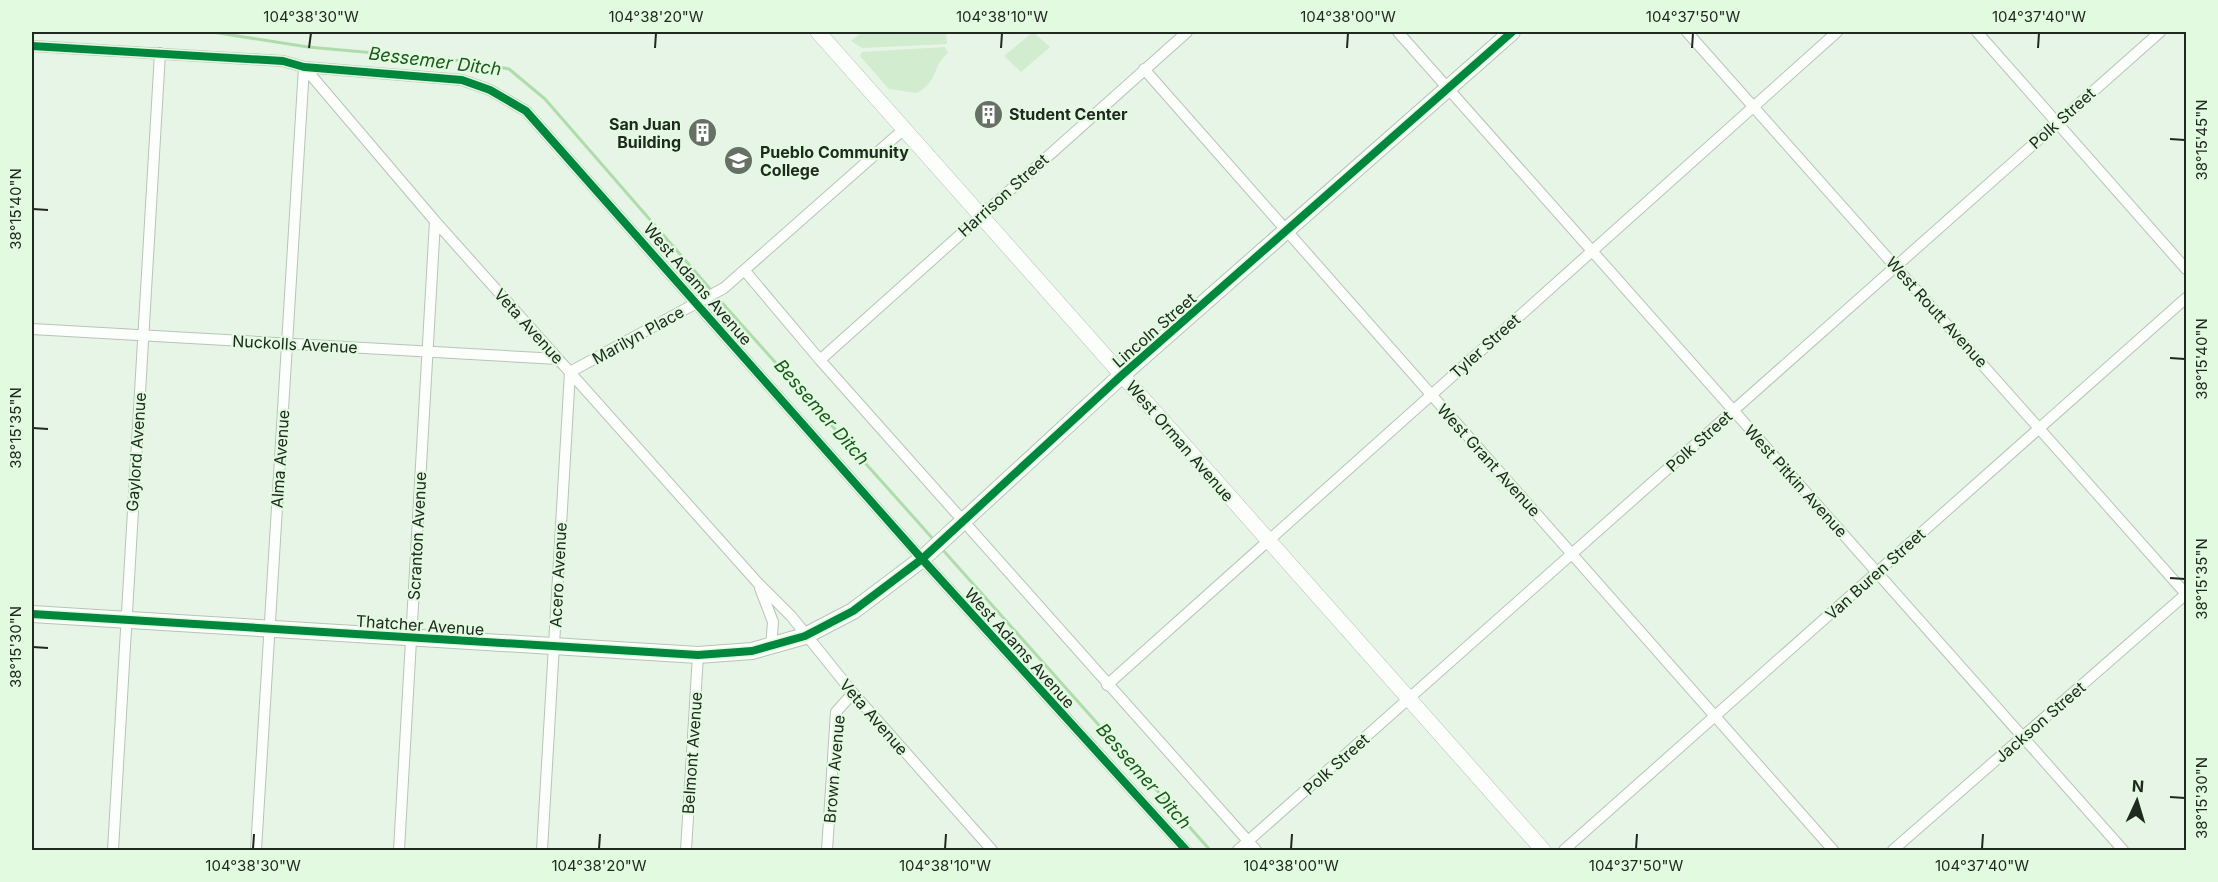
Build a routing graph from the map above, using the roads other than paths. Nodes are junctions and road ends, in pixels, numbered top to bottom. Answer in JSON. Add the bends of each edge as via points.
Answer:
{"nodes":[{"id":1,"x":818,"y":32,"type":"edge"},
{"id":2,"x":1186,"y":32,"type":"edge"},
{"id":3,"x":1398,"y":32,"type":"edge"},
{"id":4,"x":1512,"y":32,"type":"edge"},
{"id":5,"x":1687,"y":32,"type":"edge"},
{"id":6,"x":1837,"y":32,"type":"edge"},
{"id":7,"x":1977,"y":32,"type":"edge"},
{"id":8,"x":2160,"y":32,"type":"edge"},
{"id":9,"x":32,"y":46,"type":"edge"},
{"id":10,"x":160,"y":53,"type":"junction"},
{"id":11,"x":304,"y":67,"type":"junction"},
{"id":12,"x":1144,"y":69,"type":"junction"},
{"id":13,"x":1449,"y":89,"type":"junction"},
{"id":14,"x":1753,"y":106,"type":"junction"},
{"id":15,"x":2057,"y":123,"type":"junction"},
{"id":16,"x":904,"y":129,"type":"junction"},
{"id":17,"x":981,"y":215,"type":"junction"},
{"id":18,"x":435,"y":221,"type":"junction"},
{"id":19,"x":1289,"y":231,"type":"junction"},
{"id":20,"x":1592,"y":251,"type":"junction"},
{"id":21,"x":1896,"y":266,"type":"junction"},
{"id":22,"x":2187,"y":269,"type":"edge"},
{"id":23,"x":745,"y":271,"type":"junction"},
{"id":24,"x":2187,"y":298,"type":"edge"},
{"id":25,"x":696,"y":303,"type":"junction"},
{"id":26,"x":32,"y":329,"type":"edge"},
{"id":27,"x":144,"y":336,"type":"junction"},
{"id":28,"x":287,"y":344,"type":"junction"},
{"id":29,"x":428,"y":352,"type":"junction"},
{"id":30,"x":558,"y":359,"type":"junction"},
{"id":31,"x":820,"y":360,"type":"junction"},
{"id":32,"x":570,"y":372,"type":"junction"},
{"id":33,"x":1122,"y":375,"type":"junction"},
{"id":34,"x":1431,"y":395,"type":"junction"},
{"id":35,"x":1734,"y":410,"type":"junction"},
{"id":36,"x":2040,"y":428,"type":"junction"},
{"id":37,"x":959,"y":524,"type":"junction"},
{"id":38,"x":1268,"y":541,"type":"junction"},
{"id":39,"x":1573,"y":553,"type":"junction"},
{"id":40,"x":926,"y":555,"type":"junction"},
{"id":41,"x":1877,"y":573,"type":"junction"},
{"id":42,"x":757,"y":582,"type":"junction"},
{"id":43,"x":2187,"y":594,"type":"edge"},
{"id":44,"x":32,"y":614,"type":"edge"},
{"id":45,"x":125,"y":620,"type":"junction"},
{"id":46,"x":269,"y":628,"type":"junction"},
{"id":47,"x":805,"y":636,"type":"junction"},
{"id":48,"x":411,"y":638,"type":"junction"},
{"id":49,"x":554,"y":646,"type":"junction"},
{"id":50,"x":771,"y":647,"type":"junction"},
{"id":51,"x":698,"y":655,"type":"junction"},
{"id":52,"x":1107,"y":685,"type":"junction"},
{"id":53,"x":853,"y":693,"type":"junction"},
{"id":54,"x":1409,"y":699,"type":"junction"},
{"id":55,"x":1716,"y":716,"type":"junction"},
{"id":56,"x":2023,"y":737,"type":"junction"},
{"id":57,"x":1248,"y":842,"type":"junction"},
{"id":58,"x":113,"y":850,"type":"edge"},
{"id":59,"x":256,"y":850,"type":"edge"},
{"id":60,"x":399,"y":850,"type":"edge"},
{"id":61,"x":542,"y":850,"type":"edge"},
{"id":62,"x":686,"y":850,"type":"edge"},
{"id":63,"x":827,"y":850,"type":"edge"},
{"id":64,"x":992,"y":850,"type":"edge"},
{"id":65,"x":1186,"y":850,"type":"edge"},
{"id":66,"x":1238,"y":850,"type":"edge"},
{"id":67,"x":1256,"y":850,"type":"edge"},
{"id":68,"x":1543,"y":850,"type":"edge"},
{"id":69,"x":1564,"y":850,"type":"edge"},
{"id":70,"x":1833,"y":850,"type":"edge"},
{"id":71,"x":1893,"y":850,"type":"edge"},
{"id":72,"x":2123,"y":850,"type":"edge"}],
"edges":[{"from":1,"to":16,"type":"street","name":"West Orman Avenue"},
{"from":2,"to":12,"type":"street","name":"Harrison Street"},
{"from":3,"to":13,"type":"street","name":"West Pitkin Avenue"},
{"from":4,"to":13,"type":"main road","name":"Lincoln Street"},
{"from":5,"to":14,"type":"street","name":"West Routt Avenue"},
{"from":6,"to":14,"type":"street","name":"Tyler Street"},
{"from":7,"to":15,"type":"street"},
{"from":8,"to":15,"type":"street","name":"Polk Street"},
{"from":9,"to":10,"type":"street","name":"West Adams Avenue"},
{"from":10,"to":11,"type":"street","name":"West Adams Avenue","via":[[283,60]]},
{"from":10,"to":27,"type":"street","name":"Gaylord Avenue"},
{"from":11,"to":18,"type":"street","name":"Veta Avenue"},
{"from":11,"to":25,"type":"street","name":"West Adams Avenue","via":[[462,80],[490,90],[526,111]]},
{"from":11,"to":28,"type":"street","name":"Alma Avenue"},
{"from":12,"to":17,"type":"street","name":"Harrison Street"},
{"from":12,"to":19,"type":"street","name":"West Grant Avenue"},
{"from":13,"to":19,"type":"main road","name":"Lincoln Street"},
{"from":13,"to":20,"type":"street","name":"West Pitkin Avenue"},
{"from":14,"to":20,"type":"street","name":"Tyler Street"},
{"from":14,"to":21,"type":"street","name":"West Routt Avenue"},
{"from":15,"to":21,"type":"street","name":"Polk Street"},
{"from":15,"to":22,"type":"street"},
{"from":16,"to":17,"type":"street","name":"West Orman Avenue"},
{"from":16,"to":23,"type":"street"},
{"from":17,"to":31,"type":"street","name":"Harrison Street"},
{"from":17,"to":33,"type":"street","name":"West Orman Avenue"},
{"from":18,"to":29,"type":"street","name":"Scranton Avenue"},
{"from":18,"to":30,"type":"street","name":"Veta Avenue"},
{"from":19,"to":33,"type":"main road","name":"Lincoln Street"},
{"from":19,"to":34,"type":"street","name":"West Grant Avenue"},
{"from":20,"to":34,"type":"street","name":"Tyler Street"},
{"from":20,"to":35,"type":"street","name":"West Pitkin Avenue"},
{"from":21,"to":35,"type":"street","name":"Polk Street"},
{"from":21,"to":36,"type":"street","name":"West Routt Avenue"},
{"from":23,"to":25,"type":"street","name":"Marilyn Place"},
{"from":23,"to":31,"type":"street"},
{"from":24,"to":36,"type":"street","name":"Van Buren Street"},
{"from":25,"to":32,"type":"street","name":"Marilyn Place"},
{"from":25,"to":40,"type":"street","name":"West Adams Avenue"},
{"from":26,"to":27,"type":"street","name":"Nuckolls Avenue"},
{"from":27,"to":28,"type":"street","name":"Nuckolls Avenue"},
{"from":27,"to":45,"type":"street","name":"Gaylord Avenue"},
{"from":28,"to":29,"type":"street","name":"Nuckolls Avenue"},
{"from":28,"to":46,"type":"street","name":"Alma Avenue"},
{"from":29,"to":30,"type":"street","name":"Nuckolls Avenue"},
{"from":29,"to":48,"type":"street","name":"Scranton Avenue"},
{"from":30,"to":32,"type":"street","name":"Veta Avenue"},
{"from":31,"to":37,"type":"street"},
{"from":32,"to":42,"type":"street","name":"Veta Avenue"},
{"from":32,"to":49,"type":"street","name":"Acero Avenue"},
{"from":33,"to":37,"type":"main road","name":"Lincoln Street"},
{"from":33,"to":38,"type":"street","name":"West Orman Avenue"},
{"from":34,"to":38,"type":"street","name":"Tyler Street"},
{"from":34,"to":39,"type":"street","name":"West Grant Avenue"},
{"from":35,"to":39,"type":"street","name":"Polk Street"},
{"from":35,"to":41,"type":"street","name":"West Pitkin Avenue"},
{"from":36,"to":41,"type":"street","name":"Van Buren Street"},
{"from":36,"to":43,"type":"street","name":"West Routt Avenue"},
{"from":37,"to":40,"type":"main road","name":"Lincoln Street"},
{"from":37,"to":52,"type":"street"},
{"from":38,"to":52,"type":"street","name":"Tyler Street"},
{"from":38,"to":54,"type":"street","name":"West Orman Avenue"},
{"from":39,"to":54,"type":"street","name":"Polk Street"},
{"from":39,"to":55,"type":"street","name":"West Grant Avenue"},
{"from":40,"to":47,"type":"main road","name":"Lincoln Street","via":[[853,611]]},
{"from":40,"to":65,"type":"street","name":"West Adams Avenue"},
{"from":41,"to":55,"type":"street","name":"Van Buren Street"},
{"from":41,"to":56,"type":"street","name":"West Pitkin Avenue"},
{"from":42,"to":47,"type":"street","name":"Veta Avenue"},
{"from":42,"to":50,"type":"street","name":"Veta Avenue","via":[[773,622]]},
{"from":43,"to":56,"type":"street","name":"Jackson Street"},
{"from":44,"to":45,"type":"main road","name":"Thatcher Avenue"},
{"from":45,"to":46,"type":"main road","name":"Thatcher Avenue"},
{"from":45,"to":58,"type":"street","name":"Gaylord Avenue"},
{"from":46,"to":48,"type":"main road","name":"Thatcher Avenue"},
{"from":46,"to":59,"type":"street","name":"Alma Avenue"},
{"from":47,"to":50,"type":"main road","name":"Thatcher Avenue"},
{"from":47,"to":53,"type":"street","name":"Veta Avenue"},
{"from":48,"to":49,"type":"main road","name":"Thatcher Avenue"},
{"from":48,"to":60,"type":"street","name":"Scranton Avenue"},
{"from":49,"to":51,"type":"main road","name":"Thatcher Avenue"},
{"from":49,"to":61,"type":"street","name":"Acero Avenue"},
{"from":50,"to":51,"type":"main road","name":"Thatcher Avenue"},
{"from":51,"to":62,"type":"street","name":"Belmont Avenue"},
{"from":52,"to":57,"type":"street"},
{"from":53,"to":63,"type":"street","name":"Brown Avenue","via":[[836,712]]},
{"from":53,"to":64,"type":"street","name":"Veta Avenue"},
{"from":54,"to":57,"type":"street","name":"Polk Street"},
{"from":54,"to":68,"type":"street","name":"West Orman Avenue"},
{"from":55,"to":69,"type":"street","name":"Van Buren Street"},
{"from":55,"to":70,"type":"street","name":"West Grant Avenue"},
{"from":56,"to":71,"type":"street","name":"Jackson Street"},
{"from":56,"to":72,"type":"street","name":"West Pitkin Avenue"},
{"from":57,"to":66,"type":"street","name":"Polk Street"},
{"from":57,"to":67,"type":"street"}]}
